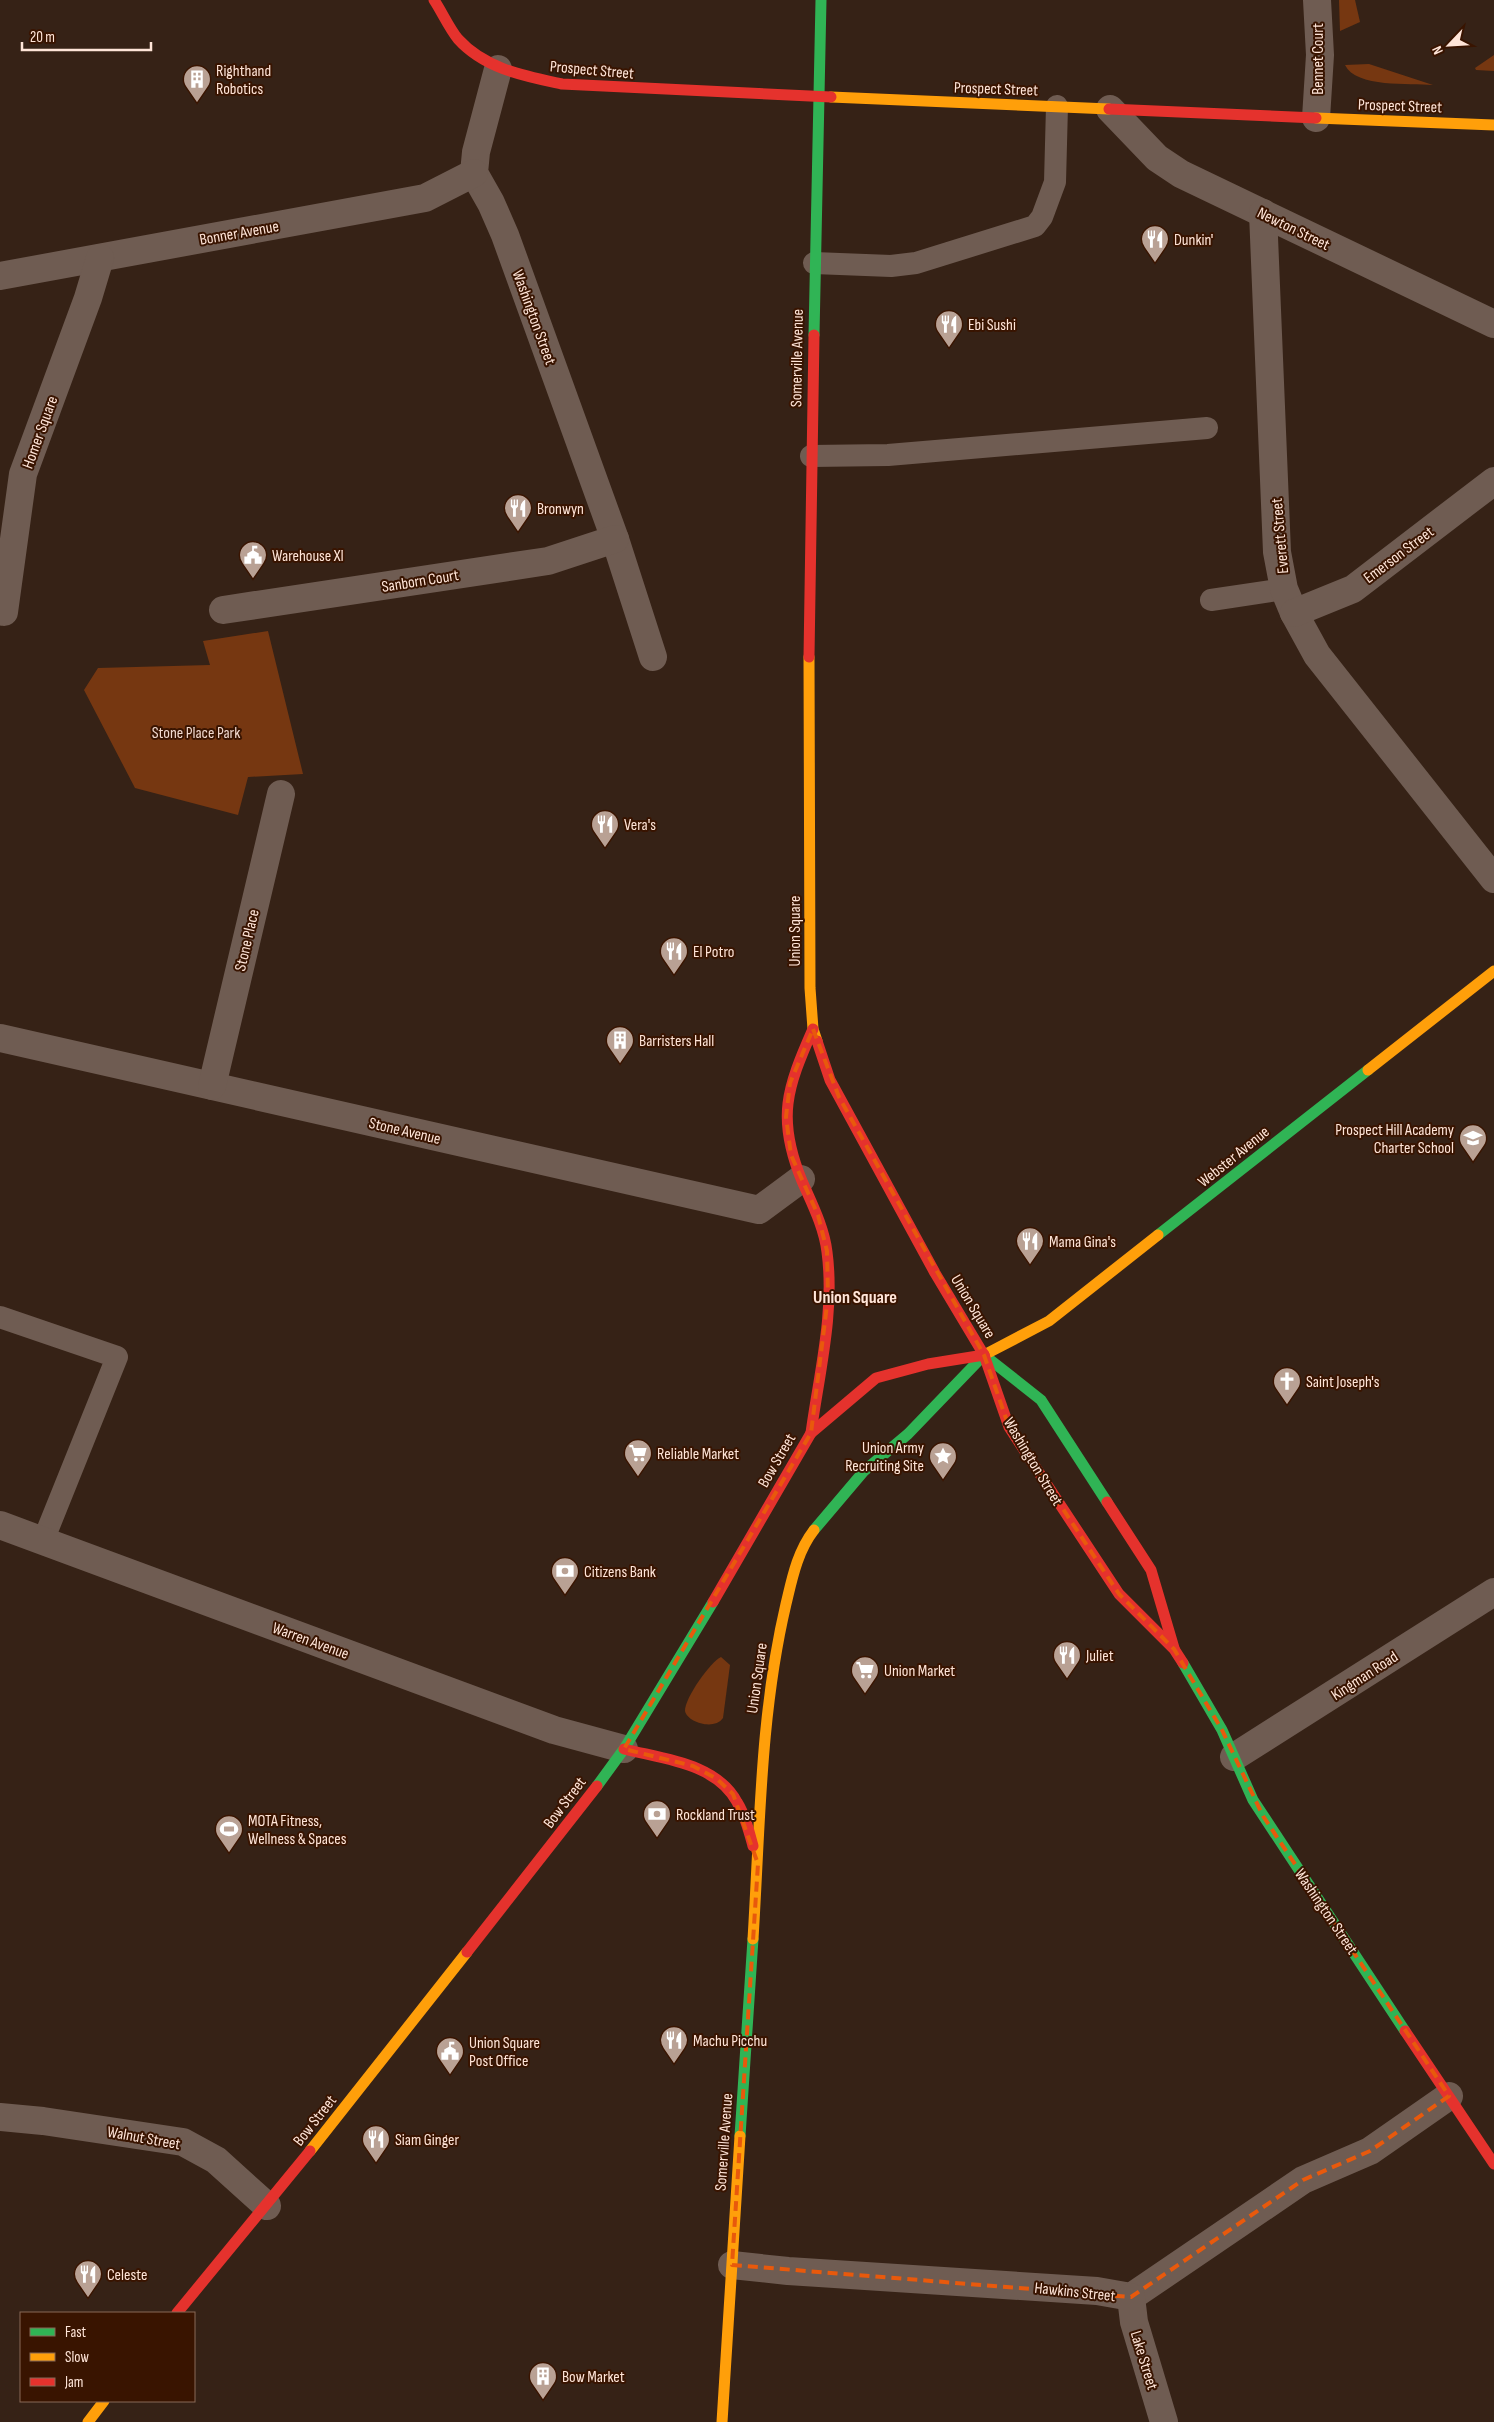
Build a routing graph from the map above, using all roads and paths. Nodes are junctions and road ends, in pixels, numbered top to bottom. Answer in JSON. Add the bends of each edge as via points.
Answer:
{"nodes":[{"id":1,"x":434,"y":0,"type":"edge"},
{"id":2,"x":821,"y":0,"type":"edge"},
{"id":3,"x":1317,"y":0,"type":"edge"},
{"id":4,"x":498,"y":68,"type":"junction"},
{"id":5,"x":818,"y":97,"type":"junction"},
{"id":6,"x":1057,"y":106,"type":"junction"},
{"id":7,"x":1110,"y":109,"type":"junction"},
{"id":8,"x":1316,"y":118,"type":"junction"},
{"id":9,"x":1494,"y":125,"type":"edge"},
{"id":10,"x":474,"y":173,"type":"junction"},
{"id":11,"x":1263,"y":213,"type":"junction"},
{"id":12,"x":100,"y":258,"type":"junction"},
{"id":13,"x":814,"y":263,"type":"junction"},
{"id":14,"x":0,"y":276,"type":"edge"},
{"id":15,"x":1494,"y":324,"type":"edge"},
{"id":16,"x":1207,"y":428,"type":"dead end"},
{"id":17,"x":811,"y":456,"type":"junction"},
{"id":18,"x":1494,"y":481,"type":"edge"},
{"id":19,"x":615,"y":538,"type":"junction"},
{"id":20,"x":1211,"y":600,"type":"dead end"},
{"id":21,"x":1289,"y":601,"type":"junction"},
{"id":22,"x":223,"y":610,"type":"dead end"},
{"id":23,"x":4,"y":612,"type":"dead end"},
{"id":24,"x":653,"y":657,"type":"dead end"},
{"id":25,"x":809,"y":716,"type":"joint"},
{"id":26,"x":281,"y":794,"type":"dead end"},
{"id":27,"x":1494,"y":879,"type":"edge"},
{"id":28,"x":1494,"y":971,"type":"edge"},
{"id":29,"x":814,"y":1029,"type":"junction"},
{"id":30,"x":0,"y":1038,"type":"edge"},
{"id":31,"x":212,"y":1086,"type":"junction"},
{"id":32,"x":801,"y":1179,"type":"junction"},
{"id":33,"x":0,"y":1316,"type":"edge"},
{"id":34,"x":984,"y":1355,"type":"junction"},
{"id":35,"x":811,"y":1433,"type":"junction"},
{"id":36,"x":0,"y":1525,"type":"edge"},
{"id":37,"x":43,"y":1541,"type":"junction"},
{"id":38,"x":1494,"y":1592,"type":"edge"},
{"id":39,"x":1174,"y":1649,"type":"junction"},
{"id":40,"x":624,"y":1749,"type":"junction"},
{"id":41,"x":1234,"y":1757,"type":"junction"},
{"id":42,"x":758,"y":1864,"type":"junction"},
{"id":43,"x":1449,"y":2096,"type":"junction"},
{"id":44,"x":0,"y":2117,"type":"edge"},
{"id":45,"x":1494,"y":2164,"type":"edge"},
{"id":46,"x":267,"y":2206,"type":"junction"},
{"id":47,"x":732,"y":2265,"type":"junction"},
{"id":48,"x":1131,"y":2297,"type":"junction"},
{"id":49,"x":178,"y":2312,"type":"edge"},
{"id":50,"x":103,"y":2402,"type":"edge"},
{"id":51,"x":88,"y":2422,"type":"edge"},
{"id":52,"x":722,"y":2422,"type":"edge"},
{"id":53,"x":1164,"y":2422,"type":"edge"}],
"edges":[{"from":1,"to":4,"type":"main road","via":[[458,38],[484,61]]},
{"from":2,"to":5,"type":"main road","name":"Somerville Avenue"},
{"from":3,"to":8,"type":"street","name":"Bennet Court","via":[[1320,55]]},
{"from":4,"to":5,"type":"main road","name":"Prospect Street","via":[[540,81],[600,87]]},
{"from":4,"to":10,"type":"street","via":[[476,152]]},
{"from":5,"to":6,"type":"main road","name":"Prospect Street"},
{"from":5,"to":13,"type":"main road","name":"Somerville Avenue"},
{"from":6,"to":7,"type":"main road","name":"Prospect Street"},
{"from":6,"to":13,"type":"lane","via":[[1055,182],[1042,218],[1035,226],[916,263],[891,266]]},
{"from":7,"to":8,"type":"main road","name":"Prospect Street"},
{"from":7,"to":11,"type":"street","name":"Newton Street","via":[[1157,158],[1181,174]]},
{"from":8,"to":9,"type":"main road","name":"Prospect Street"},
{"from":10,"to":12,"type":"street","name":"Bonner Avenue","via":[[425,198]]},
{"from":10,"to":19,"type":"street","name":"Washington Street","via":[[505,235]]},
{"from":11,"to":15,"type":"street","name":"Newton Street"},
{"from":11,"to":21,"type":"street","name":"Everett Street","via":[[1278,552]]},
{"from":12,"to":14,"type":"street","name":"Bonner Avenue"},
{"from":12,"to":23,"type":"street","name":"Homer Square","via":[[23,474]]},
{"from":13,"to":17,"type":"main road","name":"Somerville Avenue"},
{"from":16,"to":17,"type":"lane","via":[[875,456]]},
{"from":17,"to":25,"type":"main road","name":"Somerville Avenue"},
{"from":18,"to":21,"type":"street","name":"Emerson Street","via":[[1352,589]]},
{"from":19,"to":22,"type":"street","name":"Sanborn Court","via":[[548,561]]},
{"from":19,"to":24,"type":"street","name":"Washington Street"},
{"from":20,"to":21,"type":"lane"},
{"from":21,"to":27,"type":"street","name":"Everett Street","via":[[1317,655]]},
{"from":25,"to":29,"type":"main road","name":"Union Square","via":[[810,988]]},
{"from":26,"to":31,"type":"street","name":"Stone Place"},
{"from":28,"to":34,"type":"main road","name":"Webster Avenue","via":[[1049,1321]]},
{"from":29,"to":32,"type":"main road","via":[[790,1082],[787,1099],[787,1137]]},
{"from":29,"to":34,"type":"main road","name":"Union Square","via":[[827,1072],[839,1097],[935,1273]]},
{"from":30,"to":31,"type":"street","name":"Stone Avenue"},
{"from":31,"to":32,"type":"street","name":"Stone Avenue","via":[[759,1210]]},
{"from":32,"to":35,"type":"main road","via":[[822,1227],[828,1271],[828,1297]]},
{"from":33,"to":37,"type":"lane","via":[[117,1357]]},
{"from":34,"to":35,"type":"main road","name":"Bow Street","via":[[928,1364],[876,1378]]},
{"from":34,"to":39,"type":"main road","name":"Washington Street","via":[[1009,1427],[1119,1594]]},
{"from":34,"to":39,"type":"main road","name":"Washington Street","via":[[1041,1400],[1099,1489],[1151,1570]]},
{"from":34,"to":42,"type":"main road","name":"Union Square","via":[[908,1434],[844,1492],[811,1534],[799,1556],[780,1629],[764,1736]]},
{"from":35,"to":40,"type":"main road","name":"Bow Street"},
{"from":36,"to":37,"type":"street","name":"Warren Avenue"},
{"from":37,"to":40,"type":"street","name":"Warren Avenue","via":[[554,1730]]},
{"from":38,"to":41,"type":"street","name":"Kingman Road"},
{"from":39,"to":41,"type":"main road","name":"Washington Street"},
{"from":40,"to":42,"type":"main road","via":[[693,1766],[717,1779],[733,1794],[744,1814]]},
{"from":40,"to":46,"type":"main road","name":"Bow Street"},
{"from":41,"to":43,"type":"main road","name":"Washington Street","via":[[1263,1816]]},
{"from":42,"to":47,"type":"main road","name":"Somerville Avenue"},
{"from":43,"to":45,"type":"main road","name":"Washington Street"},
{"from":43,"to":48,"type":"street","name":"Hawkins Street","via":[[1370,2150],[1303,2180]]},
{"from":44,"to":46,"type":"street","name":"Walnut Street","via":[[183,2142],[216,2160]]},
{"from":46,"to":49,"type":"main road","name":"Bow Street"},
{"from":47,"to":48,"type":"street","name":"Hawkins Street","via":[[1097,2291]]},
{"from":47,"to":52,"type":"main road","name":"Somerville Avenue"},
{"from":48,"to":53,"type":"street","name":"Lake Street","via":[[1134,2322]]},
{"from":50,"to":51,"type":"main road"}]}
